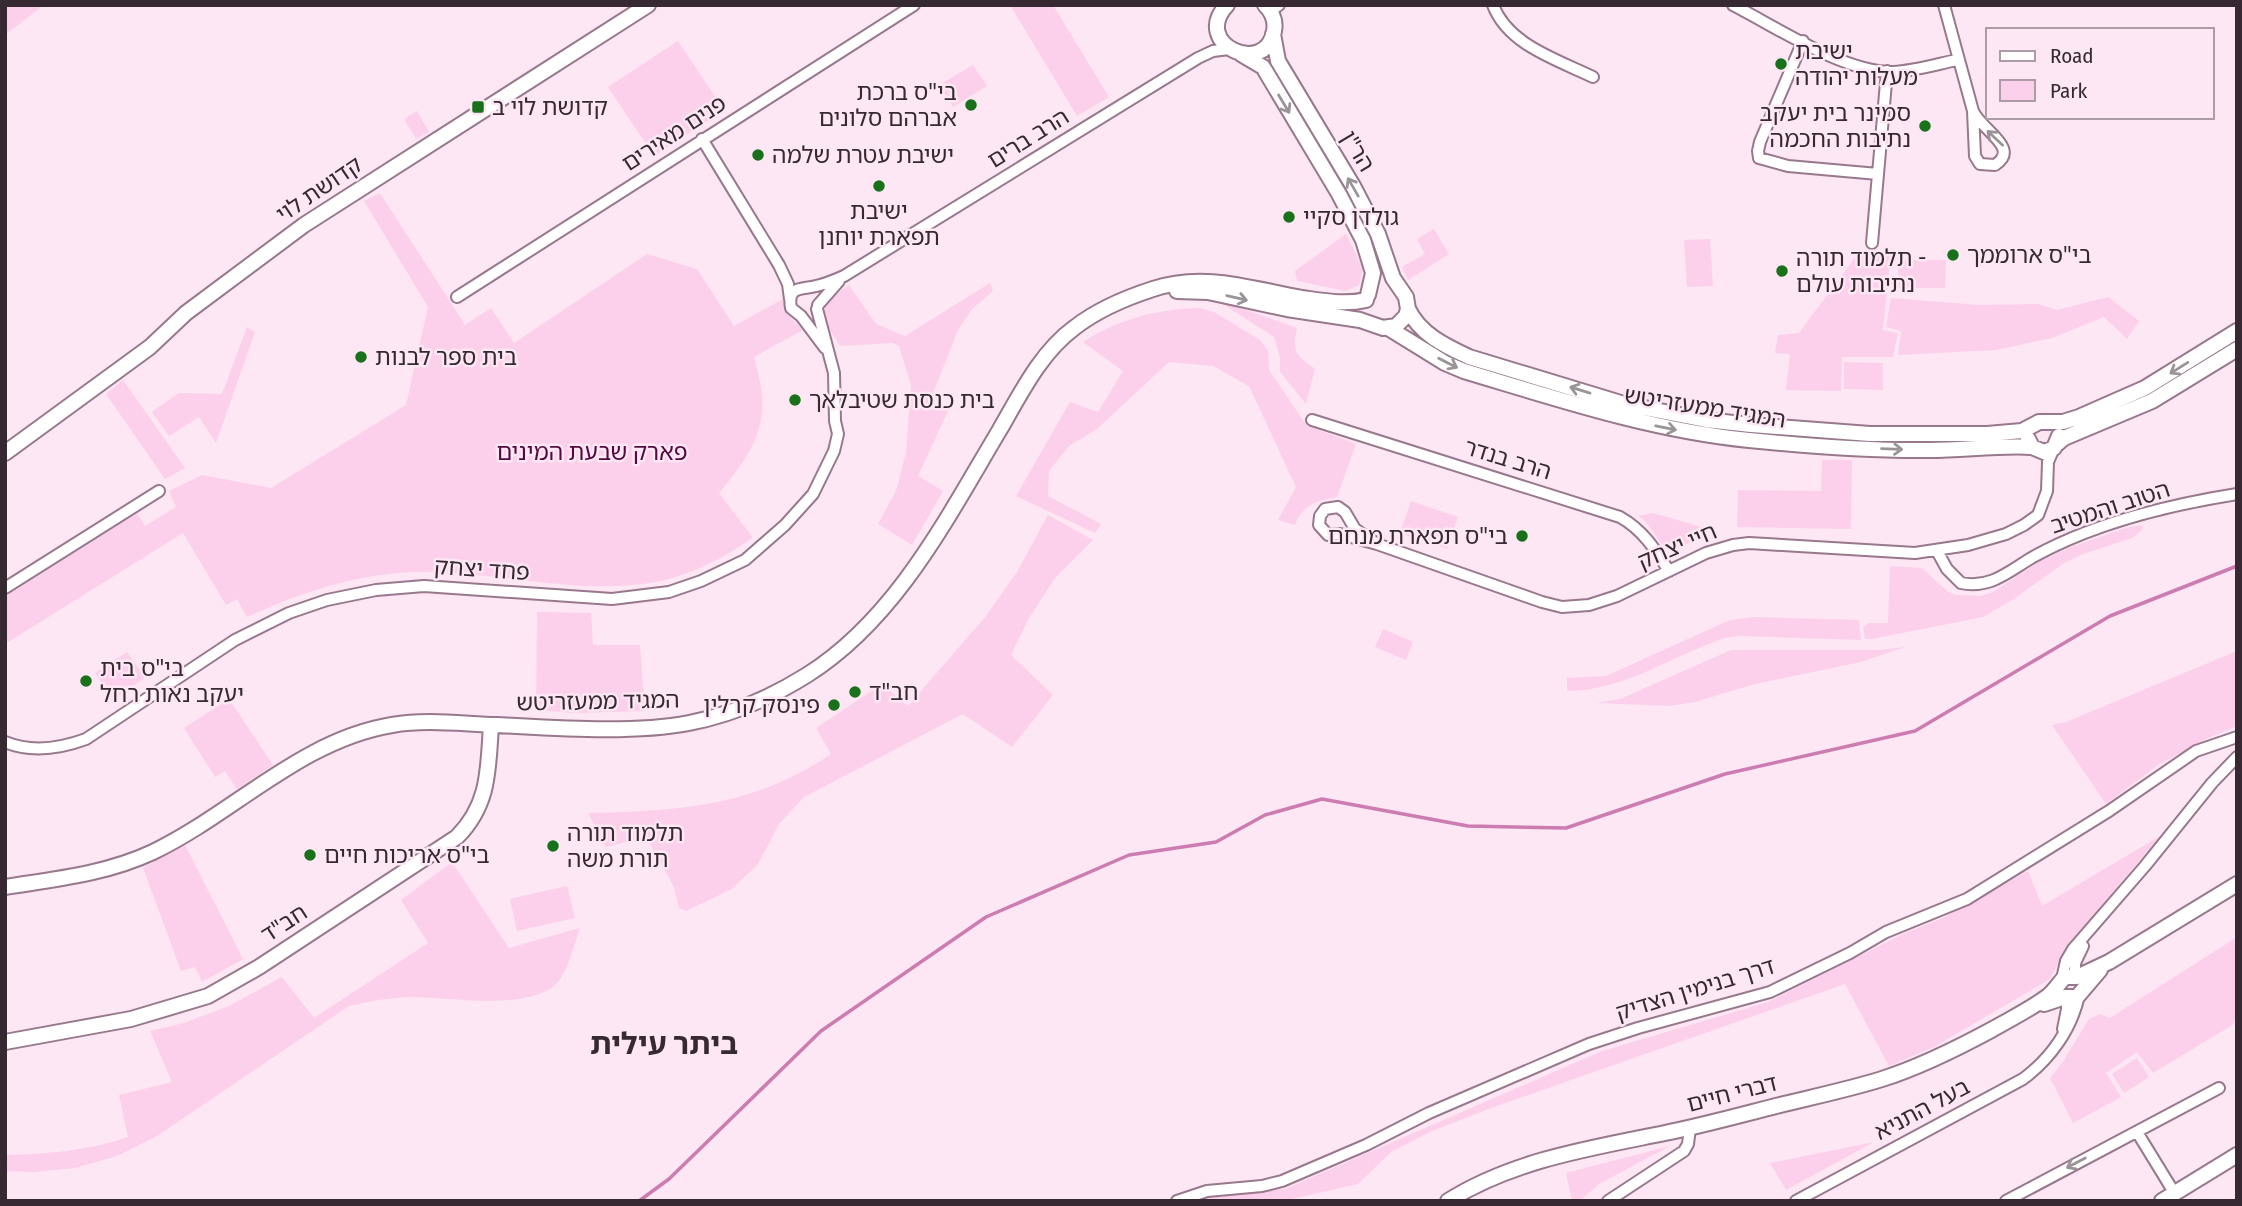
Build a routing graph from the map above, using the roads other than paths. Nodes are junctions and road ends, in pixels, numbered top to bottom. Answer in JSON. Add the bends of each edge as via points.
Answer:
{"nodes":[{"id":1,"x":648,"y":5,"type":"edge"},
{"id":2,"x":914,"y":5,"type":"edge"},
{"id":3,"x":1493,"y":5,"type":"edge"},
{"id":4,"x":1733,"y":5,"type":"edge"},
{"id":5,"x":1944,"y":5,"type":"edge"},
{"id":6,"x":1271,"y":7,"type":"edge"},
{"id":7,"x":1223,"y":8,"type":"edge"},
{"id":8,"x":1218,"y":32,"type":"junction"},
{"id":9,"x":1273,"y":34,"type":"junction"},
{"id":10,"x":1803,"y":41,"type":"junction"},
{"id":11,"x":1235,"y":51,"type":"junction"},
{"id":12,"x":1198,"y":58,"type":"junction"},
{"id":13,"x":1958,"y":60,"type":"junction"},
{"id":14,"x":1887,"y":71,"type":"junction"},
{"id":15,"x":1593,"y":77,"type":"dead end"},
{"id":16,"x":1973,"y":111,"type":"junction"},
{"id":17,"x":702,"y":139,"type":"junction"},
{"id":18,"x":1878,"y":174,"type":"junction"},
{"id":19,"x":1872,"y":243,"type":"dead end"},
{"id":20,"x":779,"y":265,"type":"junction"},
{"id":21,"x":844,"y":276,"type":"junction"},
{"id":22,"x":807,"y":288,"type":"junction"},
{"id":23,"x":1402,"y":292,"type":"junction"},
{"id":24,"x":457,"y":297,"type":"dead end"},
{"id":25,"x":1367,"y":297,"type":"junction"},
{"id":26,"x":790,"y":299,"type":"junction"},
{"id":27,"x":1122,"y":300,"type":"junction"},
{"id":28,"x":818,"y":307,"type":"junction"},
{"id":29,"x":1408,"y":310,"type":"junction"},
{"id":30,"x":801,"y":316,"type":"junction"},
{"id":31,"x":1383,"y":327,"type":"junction"},
{"id":32,"x":2237,"y":331,"type":"edge"},
{"id":33,"x":2237,"y":349,"type":"edge"},
{"id":34,"x":827,"y":350,"type":"junction"},
{"id":35,"x":1312,"y":420,"type":"dead end"},
{"id":36,"x":2041,"y":423,"type":"junction"},
{"id":37,"x":31,"y":433,"type":"junction"},
{"id":38,"x":5,"y":442,"type":"edge"},
{"id":39,"x":2056,"y":446,"type":"junction"},
{"id":40,"x":2034,"y":449,"type":"junction"},
{"id":41,"x":5,"y":453,"type":"edge"},
{"id":42,"x":2047,"y":471,"type":"junction"},
{"id":43,"x":159,"y":491,"type":"dead end"},
{"id":44,"x":2237,"y":494,"type":"edge"},
{"id":45,"x":1348,"y":520,"type":"junction"},
{"id":46,"x":1340,"y":534,"type":"junction"},
{"id":47,"x":1377,"y":544,"type":"junction"},
{"id":48,"x":1937,"y":551,"type":"junction"},
{"id":49,"x":1669,"y":571,"type":"junction"},
{"id":50,"x":5,"y":588,"type":"edge"},
{"id":51,"x":491,"y":725,"type":"junction"},
{"id":52,"x":2237,"y":737,"type":"edge"},
{"id":53,"x":5,"y":742,"type":"edge"},
{"id":54,"x":2237,"y":757,"type":"edge"},
{"id":55,"x":2237,"y":884,"type":"edge"},
{"id":56,"x":5,"y":887,"type":"edge"},
{"id":57,"x":2071,"y":987,"type":"junction"},
{"id":58,"x":5,"y":1042,"type":"edge"},
{"id":59,"x":2219,"y":1088,"type":"dead end"},
{"id":60,"x":1690,"y":1128,"type":"junction"},
{"id":61,"x":2137,"y":1132,"type":"junction"},
{"id":62,"x":2237,"y":1156,"type":"edge"},
{"id":63,"x":2169,"y":1197,"type":"edge"},
{"id":64,"x":1177,"y":1201,"type":"edge"},
{"id":65,"x":1448,"y":1201,"type":"edge"},
{"id":66,"x":1608,"y":1201,"type":"edge"},
{"id":67,"x":1796,"y":1201,"type":"edge"},
{"id":68,"x":2006,"y":1201,"type":"edge"}],
"edges":[{"from":1,"to":37,"type":"street","name":"קדושת לוי","via":[[304,225],[186,313],[150,347]]},
{"from":2,"to":17,"type":"street","name":"פנים מאירים"},
{"from":3,"to":15,"type":"street","via":[[1502,22],[1526,44]]},
{"from":4,"to":10,"type":"street"},
{"from":5,"to":13,"type":"street"},
{"from":6,"to":9,"type":"street","name":"הר\"ן"},
{"from":7,"to":8,"type":"street"},
{"from":8,"to":11,"type":"street","name":"הר\"ן"},
{"from":8,"to":12,"type":"street","name":"הרב ברים"},
{"from":9,"to":11,"type":"street","via":[[1259,51]]},
{"from":23,"to":9,"type":"street","name":"הר\"ן","one_way":true,"via":[[1372,221],[1278,61]]},
{"from":10,"to":14,"type":"street","via":[[1854,66]]},
{"from":10,"to":18,"type":"street","via":[[1760,142],[1759,158],[1787,166]]},
{"from":11,"to":12,"type":"street","name":"הרב ברים","via":[[1213,51]]},
{"from":11,"to":25,"type":"street","name":"הר\"ן","one_way":true,"via":[[1263,68],[1358,228],[1373,273]]},
{"from":12,"to":21,"type":"street","name":"הרב ברים"},
{"from":13,"to":14,"type":"street"},
{"from":13,"to":16,"type":"street"},
{"from":14,"to":18,"type":"street"},
{"from":16,"to":16,"type":"street","one_way":true,"via":[[1975,156],[1985,166],[1995,166],[2004,154],[2003,144],[1979,123]]},
{"from":17,"to":20,"type":"street"},
{"from":17,"to":24,"type":"street","name":"פנים מאירים"},
{"from":18,"to":19,"type":"street"},
{"from":20,"to":22,"type":"street"},
{"from":20,"to":26,"type":"street"},
{"from":21,"to":22,"type":"street","name":"הרב ברים"},
{"from":21,"to":28,"type":"street","name":"הרב ברים"},
{"from":22,"to":26,"type":"street","via":[[794,292]]},
{"from":22,"to":28,"type":"street","via":[[817,295]]},
{"from":23,"to":25,"type":"street","via":[[1385,285]]},
{"from":23,"to":29,"type":"street"},
{"from":25,"to":27,"type":"street","name":"המגיד ממעזריטש","via":[[1346,303],[1316,300],[1209,280],[1165,285]]},
{"from":25,"to":31,"type":"street","via":[[1367,317]]},
{"from":26,"to":30,"type":"street","via":[[791,308]]},
{"from":27,"to":31,"type":"street","name":"המגיד ממעזריטש","one_way":true,"via":[[1165,292],[1208,292]]},
{"from":27,"to":51,"type":"street","name":"המגיד ממעזריטש","via":[[1072,329],[1053,347],[914,567],[866,628],[838,654],[776,692],[689,723]]},
{"from":28,"to":30,"type":"street"},
{"from":28,"to":34,"type":"street","name":"פחד יצחק"},
{"from":29,"to":31,"type":"street","via":[[1402,322]]},
{"from":36,"to":29,"type":"street","name":"המגיד ממעזריטש","one_way":true,"via":[[2022,431],[1929,435],[1751,425],[1670,414],[1469,357],[1419,327]]},
{"from":30,"to":34,"type":"street","name":"פחד יצחק"},
{"from":31,"to":40,"type":"street","name":"המגיד ממעזריטש","one_way":true,"via":[[1464,371],[1667,428],[1869,449]]},
{"from":32,"to":36,"type":"street","name":"המגיד ממעזריטש","one_way":true,"via":[[2145,388],[2079,417]]},
{"from":33,"to":39,"type":"street","via":[[2152,401]]},
{"from":34,"to":53,"type":"street","name":"פחד יצחק","via":[[834,373],[838,434],[813,494],[745,560],[701,581],[669,592],[612,599],[424,586],[348,595],[260,626],[86,739],[50,748],[16,747]]},
{"from":35,"to":49,"type":"street","name":"הרב בנדר","via":[[1620,517],[1647,537]]},
{"from":36,"to":39,"type":"street","via":[[2059,433]]},
{"from":36,"to":40,"type":"street","via":[[2028,433]]},
{"from":37,"to":38,"type":"street","name":"קדושת לוי"},
{"from":37,"to":41,"type":"street","name":"קדושת לוי"},
{"from":39,"to":40,"type":"street","via":[[2044,452]]},
{"from":39,"to":42,"type":"street","name":"חיי יצחק"},
{"from":40,"to":42,"type":"street"},
{"from":42,"to":48,"type":"street","name":"חיי יצחק","via":[[2045,499],[2033,520],[2006,534]]},
{"from":43,"to":50,"type":"street"},
{"from":44,"to":48,"type":"street","name":"הטוב והמטיב","via":[[2130,519],[2073,538],[1983,585],[1961,583]]},
{"from":45,"to":46,"type":"street"},
{"from":45,"to":46,"type":"street","via":[[1338,507],[1320,516],[1324,532]]},
{"from":45,"to":47,"type":"street","name":"חיי יצחק"},
{"from":46,"to":47,"type":"street","name":"חיי יצחק"},
{"from":47,"to":49,"type":"street","name":"חיי יצחק","via":[[1562,607],[1617,596]]},
{"from":48,"to":49,"type":"street","name":"חיי יצחק","via":[[1749,543],[1718,548]]},
{"from":51,"to":56,"type":"street","name":"המגיד ממעזריטש","via":[[417,722],[350,736],[132,861],[93,873]]},
{"from":51,"to":58,"type":"street","name":"חב\"ד","via":[[487,782],[472,822],[259,967],[180,1006],[131,1020]]},
{"from":52,"to":64,"type":"street","name":"דרך בנימין הצדיק","via":[[2196,751],[1967,899],[1886,932],[1770,992],[1589,1044],[1282,1181],[1207,1191]]},
{"from":54,"to":57,"type":"street","via":[[2091,931],[2077,958]]},
{"from":55,"to":57,"type":"street","name":"דברי חיים"},
{"from":57,"to":60,"type":"street","name":"דברי חיים","via":[[1967,1043],[1883,1078]]},
{"from":57,"to":67,"type":"street","name":"בעל התניא","via":[[2058,1041],[2046,1059],[2022,1079]]},
{"from":59,"to":61,"type":"street"},
{"from":60,"to":65,"type":"street","name":"דברי חיים","via":[[1570,1152]]},
{"from":60,"to":66,"type":"street","via":[[1684,1151]]},
{"from":61,"to":63,"type":"street"},
{"from":61,"to":68,"type":"street","one_way":true},
{"from":62,"to":63,"type":"street"}]}
